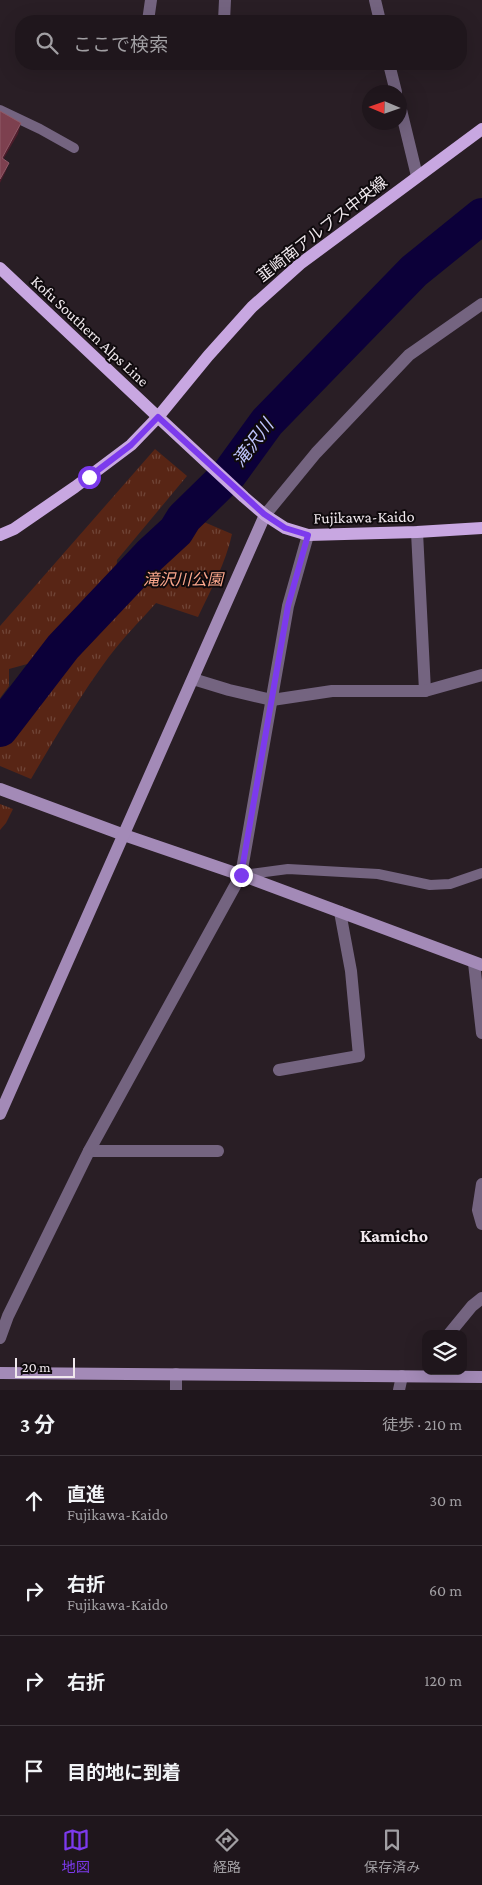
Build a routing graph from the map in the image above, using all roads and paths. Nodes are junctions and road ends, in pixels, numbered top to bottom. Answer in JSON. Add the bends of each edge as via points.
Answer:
{"nodes":[{"id":1,"x":151,"y":0,"type":"edge"},
{"id":2,"x":225,"y":0,"type":"edge"},
{"id":3,"x":375,"y":0,"type":"edge"},
{"id":4,"x":149,"y":15,"type":"edge"},
{"id":5,"x":224,"y":15,"type":"edge"},
{"id":6,"x":379,"y":15,"type":"edge"},
{"id":7,"x":390,"y":70,"type":"edge"},
{"id":8,"x":394,"y":85,"type":"edge"},
{"id":9,"x":0,"y":110,"type":"edge"},
{"id":10,"x":482,"y":129,"type":"edge"},
{"id":11,"x":406,"y":130,"type":"edge"},
{"id":12,"x":74,"y":148,"type":"dead end"},
{"id":13,"x":417,"y":176,"type":"junction"},
{"id":14,"x":0,"y":268,"type":"edge"},
{"id":15,"x":482,"y":304,"type":"edge"},
{"id":16,"x":158,"y":417,"type":"junction"},
{"id":17,"x":264,"y":514,"type":"junction"},
{"id":18,"x":482,"y":528,"type":"edge"},
{"id":19,"x":417,"y":532,"type":"junction"},
{"id":20,"x":0,"y":535,"type":"edge"},
{"id":21,"x":308,"y":535,"type":"junction"},
{"id":22,"x":482,"y":675,"type":"edge"},
{"id":23,"x":194,"y":679,"type":"junction"},
{"id":24,"x":425,"y":691,"type":"junction"},
{"id":25,"x":272,"y":700,"type":"junction"},
{"id":26,"x":0,"y":789,"type":"edge"},
{"id":27,"x":124,"y":835,"type":"junction"},
{"id":28,"x":482,"y":873,"type":"edge"},
{"id":29,"x":241,"y":875,"type":"junction"},
{"id":30,"x":340,"y":912,"type":"junction"},
{"id":31,"x":478,"y":964,"type":"edge"},
{"id":32,"x":482,"y":1033,"type":"edge"},
{"id":33,"x":279,"y":1070,"type":"dead end"},
{"id":34,"x":0,"y":1114,"type":"edge"},
{"id":35,"x":89,"y":1151,"type":"junction"},
{"id":36,"x":218,"y":1151,"type":"dead end"},
{"id":37,"x":482,"y":1184,"type":"edge"},
{"id":38,"x":482,"y":1224,"type":"edge"},
{"id":39,"x":482,"y":1298,"type":"edge"},
{"id":40,"x":452,"y":1330,"type":"edge"},
{"id":41,"x":0,"y":1338,"type":"edge"},
{"id":42,"x":0,"y":1373,"type":"edge"},
{"id":43,"x":176,"y":1374,"type":"junction"},
{"id":44,"x":422,"y":1374,"type":"edge"},
{"id":45,"x":455,"y":1375,"type":"edge"},
{"id":46,"x":402,"y":1376,"type":"junction"},
{"id":47,"x":482,"y":1376,"type":"edge"},
{"id":48,"x":176,"y":1390,"type":"edge"},
{"id":49,"x":399,"y":1390,"type":"edge"}],
"edges":[{"from":1,"to":4,"type":"street"},
{"from":2,"to":5,"type":"street"},
{"from":3,"to":6,"type":"street"},
{"from":7,"to":8,"type":"street"},
{"from":9,"to":12,"type":"lane"},
{"from":10,"to":13,"type":"main road","name":"韮崎南アルプス中央線"},
{"from":11,"to":13,"type":"street"},
{"from":13,"to":16,"type":"main road","name":"韮崎南アルプス中央線","via":[[300,264],[252,307]]},
{"from":14,"to":16,"type":"main road","name":"Kofu Southern Alps Line"},
{"from":15,"to":17,"type":"street","via":[[409,355],[316,453]]},
{"from":16,"to":17,"type":"main road","name":"Fujikawa-Kaido"},
{"from":16,"to":20,"type":"main road","via":[[131,445],[75,487]]},
{"from":17,"to":21,"type":"main road","name":"Fujikawa-Kaido","via":[[285,528]]},
{"from":17,"to":23,"type":"street"},
{"from":18,"to":19,"type":"main road","name":"Fujikawa-Kaido"},
{"from":19,"to":21,"type":"main road","name":"Fujikawa-Kaido"},
{"from":19,"to":24,"type":"street"},
{"from":21,"to":25,"type":"street","via":[[288,606]]},
{"from":22,"to":24,"type":"street"},
{"from":23,"to":25,"type":"street"},
{"from":23,"to":27,"type":"street"},
{"from":24,"to":25,"type":"street","via":[[332,691]]},
{"from":25,"to":29,"type":"street"},
{"from":26,"to":27,"type":"street"},
{"from":27,"to":29,"type":"street"},
{"from":27,"to":34,"type":"street"},
{"from":28,"to":29,"type":"lane","via":[[450,884],[430,885],[378,874],[308,870]]},
{"from":29,"to":30,"type":"street"},
{"from":29,"to":35,"type":"street"},
{"from":30,"to":31,"type":"street"},
{"from":30,"to":33,"type":"street","via":[[351,971],[359,1056]]},
{"from":31,"to":32,"type":"street"},
{"from":35,"to":36,"type":"street"},
{"from":35,"to":41,"type":"street"},
{"from":37,"to":38,"type":"street","via":[[478,1210]]},
{"from":39,"to":40,"type":"street"},
{"from":42,"to":43,"type":"street"},
{"from":43,"to":46,"type":"street"},
{"from":43,"to":48,"type":"street"},
{"from":44,"to":46,"type":"street"},
{"from":45,"to":47,"type":"street"},
{"from":46,"to":49,"type":"street"}]}
